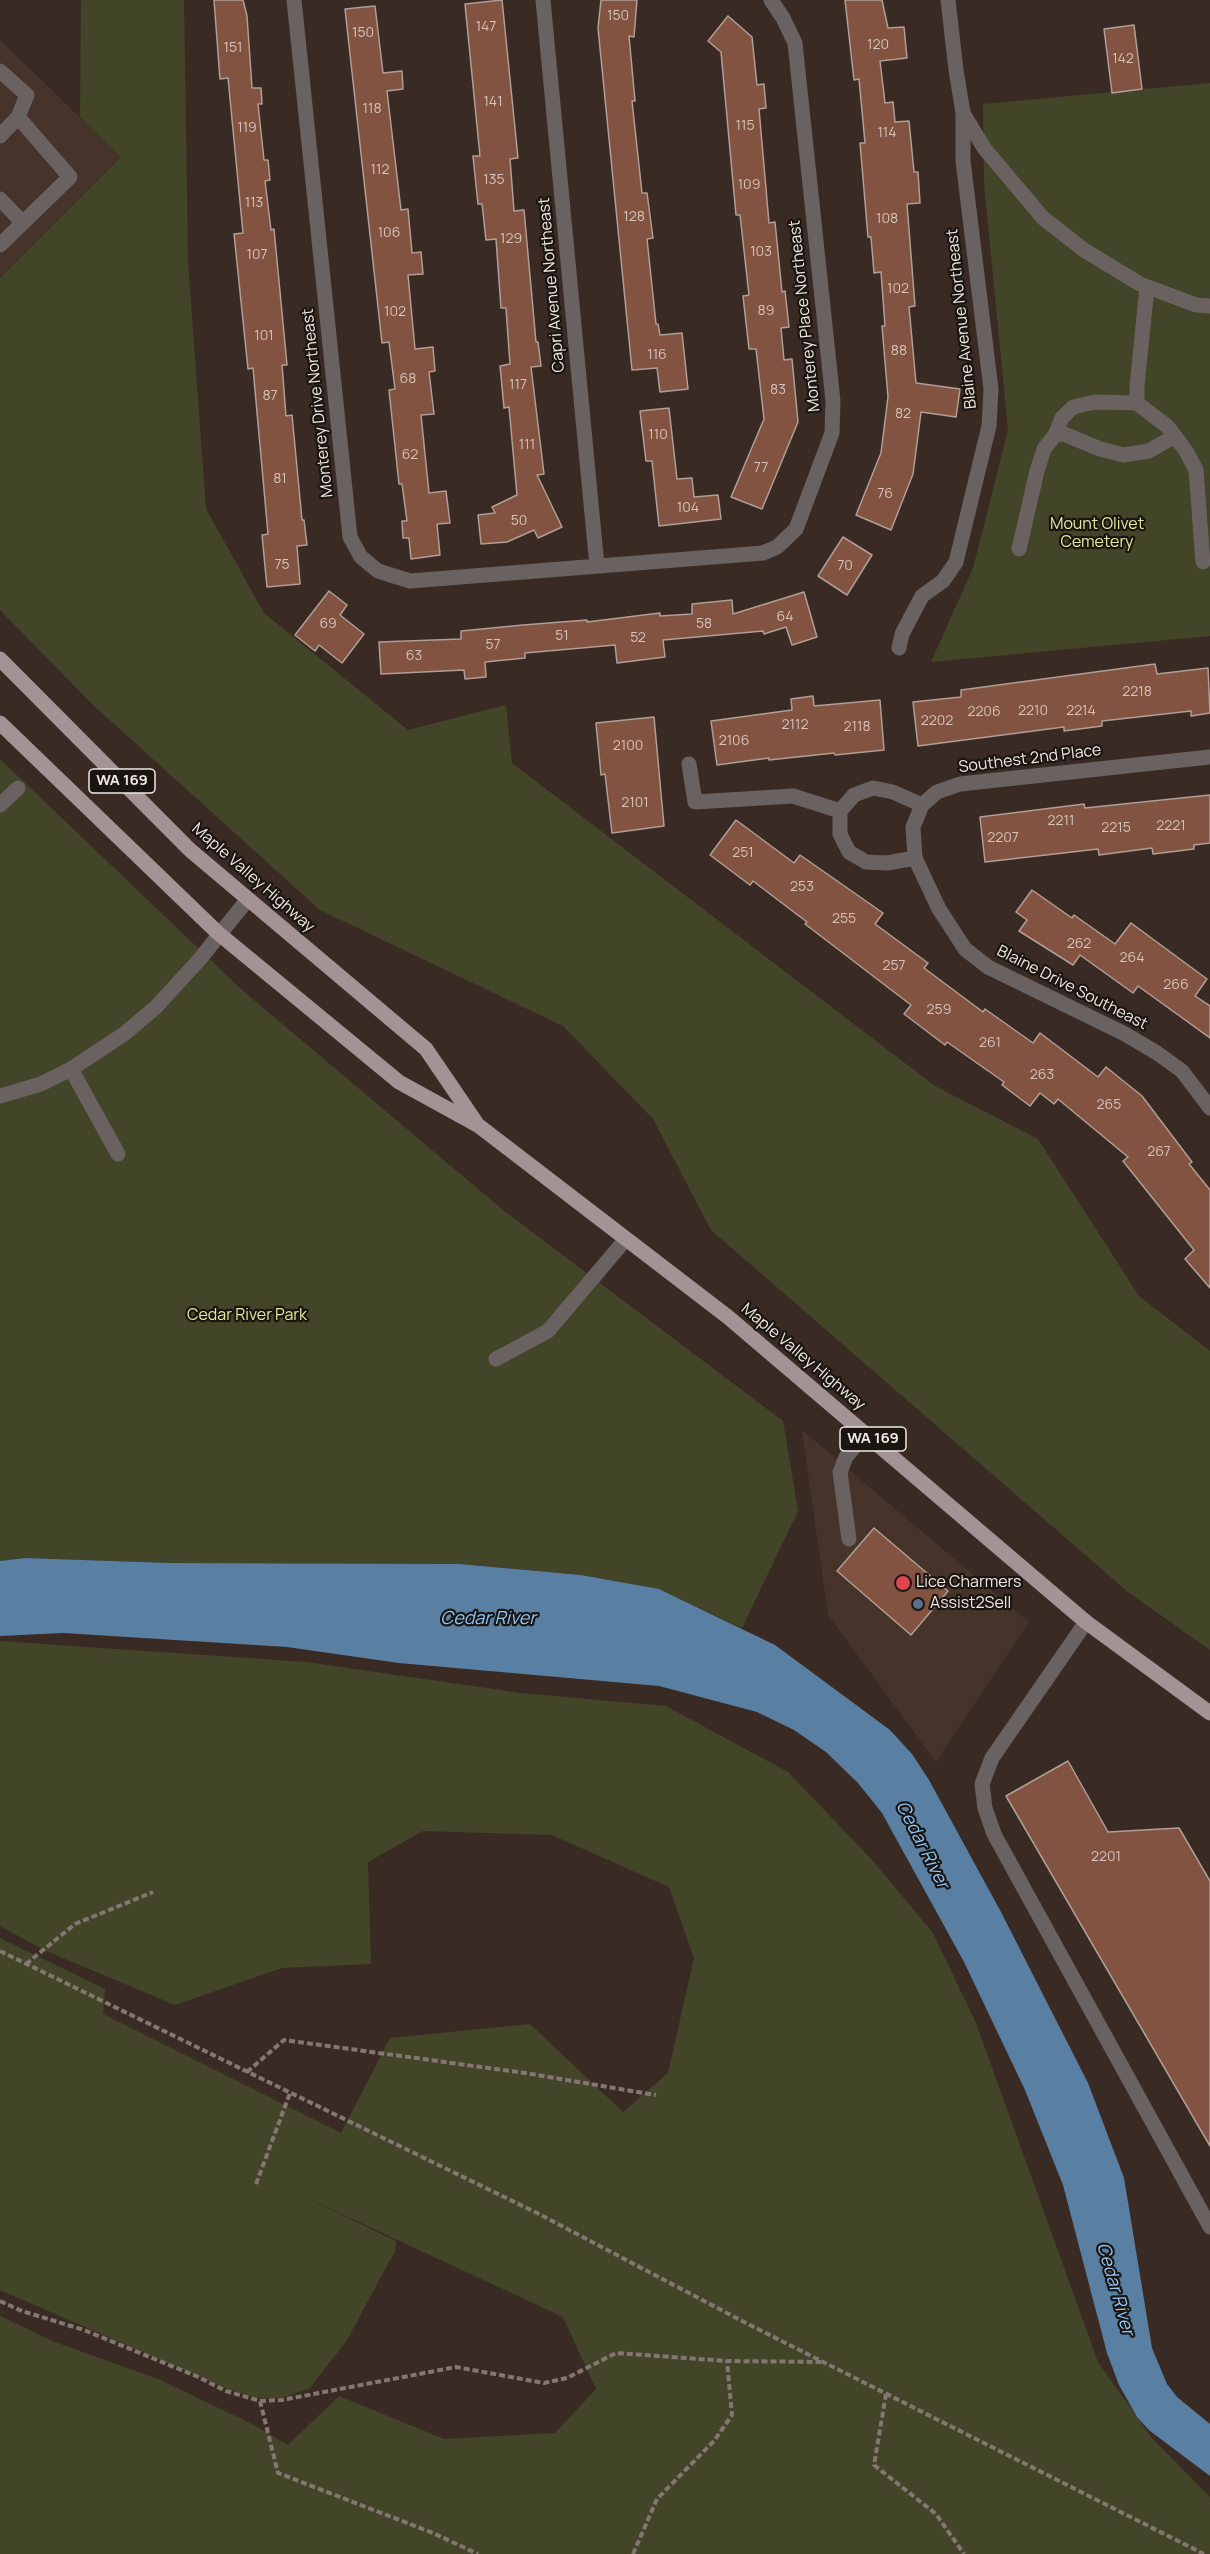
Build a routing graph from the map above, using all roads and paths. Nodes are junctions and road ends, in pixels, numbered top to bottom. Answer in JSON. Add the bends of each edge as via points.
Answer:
{"nodes":[{"id":1,"x":294,"y":0,"type":"edge"},
{"id":2,"x":543,"y":0,"type":"edge"},
{"id":3,"x":771,"y":0,"type":"edge"},
{"id":4,"x":948,"y":0,"type":"edge"},
{"id":5,"x":0,"y":71,"type":"edge"},
{"id":6,"x":963,"y":113,"type":"junction"},
{"id":7,"x":18,"y":117,"type":"junction"},
{"id":8,"x":0,"y":136,"type":"edge"},
{"id":9,"x":0,"y":199,"type":"edge"},
{"id":10,"x":23,"y":223,"type":"junction"},
{"id":11,"x":0,"y":246,"type":"edge"},
{"id":12,"x":1147,"y":286,"type":"junction"},
{"id":13,"x":1210,"y":306,"type":"edge"},
{"id":14,"x":1137,"y":403,"type":"junction"},
{"id":15,"x":1055,"y":435,"type":"junction"},
{"id":16,"x":1175,"y":436,"type":"junction"},
{"id":17,"x":1019,"y":549,"type":"dead end"},
{"id":18,"x":1203,"y":562,"type":"dead end"},
{"id":19,"x":597,"y":566,"type":"junction"},
{"id":20,"x":899,"y":648,"type":"dead end"},
{"id":21,"x":0,"y":659,"type":"edge"},
{"id":22,"x":0,"y":723,"type":"edge"},
{"id":23,"x":1210,"y":757,"type":"edge"},
{"id":24,"x":689,"y":764,"type":"dead end"},
{"id":25,"x":18,"y":788,"type":"dead end"},
{"id":26,"x":922,"y":804,"type":"junction"},
{"id":27,"x":0,"y":805,"type":"edge"},
{"id":28,"x":840,"y":811,"type":"junction"},
{"id":29,"x":915,"y":858,"type":"junction"},
{"id":30,"x":248,"y":899,"type":"junction"},
{"id":31,"x":219,"y":933,"type":"junction"},
{"id":32,"x":70,"y":1069,"type":"junction"},
{"id":33,"x":0,"y":1096,"type":"edge"},
{"id":34,"x":1208,"y":1101,"type":"edge"},
{"id":35,"x":479,"y":1126,"type":"junction"},
{"id":36,"x":118,"y":1154,"type":"dead end"},
{"id":37,"x":626,"y":1239,"type":"junction"},
{"id":38,"x":496,"y":1359,"type":"dead end"},
{"id":39,"x":866,"y":1433,"type":"junction"},
{"id":40,"x":849,"y":1539,"type":"dead end"},
{"id":41,"x":1086,"y":1622,"type":"junction"},
{"id":42,"x":1210,"y":1713,"type":"edge"},
{"id":43,"x":153,"y":1892,"type":"dead end"},
{"id":44,"x":0,"y":1951,"type":"edge"},
{"id":45,"x":26,"y":1964,"type":"junction"},
{"id":46,"x":247,"y":2072,"type":"junction"},
{"id":47,"x":290,"y":2093,"type":"junction"},
{"id":48,"x":656,"y":2095,"type":"dead end"},
{"id":49,"x":256,"y":2184,"type":"dead end"},
{"id":50,"x":1210,"y":2227,"type":"edge"},
{"id":51,"x":0,"y":2301,"type":"edge"},
{"id":52,"x":727,"y":2361,"type":"junction"},
{"id":53,"x":822,"y":2362,"type":"junction"},
{"id":54,"x":886,"y":2394,"type":"junction"},
{"id":55,"x":260,"y":2401,"type":"junction"},
{"id":56,"x":478,"y":2554,"type":"edge"},
{"id":57,"x":633,"y":2554,"type":"edge"},
{"id":58,"x":964,"y":2554,"type":"edge"},
{"id":59,"x":1204,"y":2554,"type":"edge"}],
"edges":[{"from":1,"to":19,"type":"street","name":"Monterey Drive Northeast","via":[[350,537],[361,557],[378,571],[410,581]]},
{"from":2,"to":19,"type":"street","name":"Capri Avenue Northeast"},
{"from":3,"to":19,"type":"street","name":"Monterey Place Northeast","via":[[795,44],[833,401],[832,433],[796,529],[777,547],[763,554]]},
{"from":4,"to":6,"type":"street","name":"Blaine Avenue Northeast"},
{"from":5,"to":7,"type":"street","via":[[27,95]]},
{"from":6,"to":12,"type":"street","via":[[984,148],[1043,218],[1084,250]]},
{"from":6,"to":20,"type":"street","name":"Blaine Avenue Northeast","via":[[963,161],[991,389],[989,426],[956,562],[943,581],[922,596]]},
{"from":7,"to":8,"type":"street"},
{"from":7,"to":10,"type":"street","via":[[70,177]]},
{"from":9,"to":10,"type":"street"},
{"from":10,"to":11,"type":"street"},
{"from":12,"to":13,"type":"street","via":[[1196,305]]},
{"from":12,"to":14,"type":"street"},
{"from":14,"to":15,"type":"street","via":[[1073,406],[1062,418]]},
{"from":14,"to":16,"type":"street"},
{"from":15,"to":16,"type":"street","via":[[1064,434],[1124,455],[1149,451]]},
{"from":15,"to":17,"type":"street","via":[[1044,449],[1037,471]]},
{"from":16,"to":18,"type":"street","via":[[1196,470]]},
{"from":21,"to":30,"type":"main road","name":"Maple Valley Highway","number":"WA 169","via":[[189,850]]},
{"from":22,"to":31,"type":"main road","name":"Maple Valley Highway","number":"WA 169"},
{"from":23,"to":26,"type":"street","name":"Southest 2nd Place","via":[[960,784],[937,792]]},
{"from":24,"to":28,"type":"street","via":[[695,802],[793,796]]},
{"from":25,"to":27,"type":"street"},
{"from":26,"to":28,"type":"street","via":[[873,788],[854,795]]},
{"from":26,"to":29,"type":"street","name":"Blaine Drive Southeast","via":[[913,827]]},
{"from":28,"to":29,"type":"street","via":[[840,834],[849,852],[866,862]]},
{"from":29,"to":34,"type":"street","name":"Blaine Drive Southeast","via":[[939,909],[965,949],[988,967],[1157,1053],[1182,1071]]},
{"from":30,"to":31,"type":"street"},
{"from":30,"to":35,"type":"main road","name":"Maple Valley Highway","number":"WA 169","via":[[426,1049]]},
{"from":31,"to":32,"type":"street","via":[[156,1007],[124,1034]]},
{"from":31,"to":35,"type":"main road","name":"Maple Valley Highway","number":"WA 169","via":[[399,1082]]},
{"from":32,"to":33,"type":"street","via":[[41,1084]]},
{"from":32,"to":36,"type":"street"},
{"from":35,"to":37,"type":"main road","name":"Maple Valley Highway","number":"WA 169"},
{"from":37,"to":38,"type":"street","via":[[548,1331]]},
{"from":37,"to":39,"type":"main road","name":"Maple Valley Highway","number":"WA 169","via":[[728,1317]]},
{"from":39,"to":40,"type":"street","via":[[846,1457],[840,1472]]},
{"from":39,"to":41,"type":"main road","name":"Maple Valley Highway","number":"WA 169"},
{"from":41,"to":42,"type":"main road","name":"Maple Valley Highway","number":"WA 169"},
{"from":41,"to":50,"type":"street","via":[[992,1758],[982,1784],[985,1808],[994,1834]]},
{"from":43,"to":45,"type":"path","via":[[75,1924]]},
{"from":44,"to":45,"type":"path"},
{"from":45,"to":46,"type":"path"},
{"from":46,"to":47,"type":"path"},
{"from":46,"to":48,"type":"path","via":[[284,2040]]},
{"from":47,"to":49,"type":"path"},
{"from":47,"to":53,"type":"path","via":[[539,2214]]},
{"from":51,"to":55,"type":"path","via":[[84,2330],[226,2391]]},
{"from":52,"to":53,"type":"path"},
{"from":52,"to":55,"type":"path","via":[[616,2353],[567,2378],[544,2383],[456,2367]]},
{"from":52,"to":57,"type":"path","via":[[732,2415],[714,2441],[657,2499]]},
{"from":53,"to":54,"type":"path"},
{"from":54,"to":58,"type":"path","via":[[874,2465],[936,2514]]},
{"from":54,"to":59,"type":"path"},
{"from":55,"to":56,"type":"path","via":[[278,2473]]}]}
